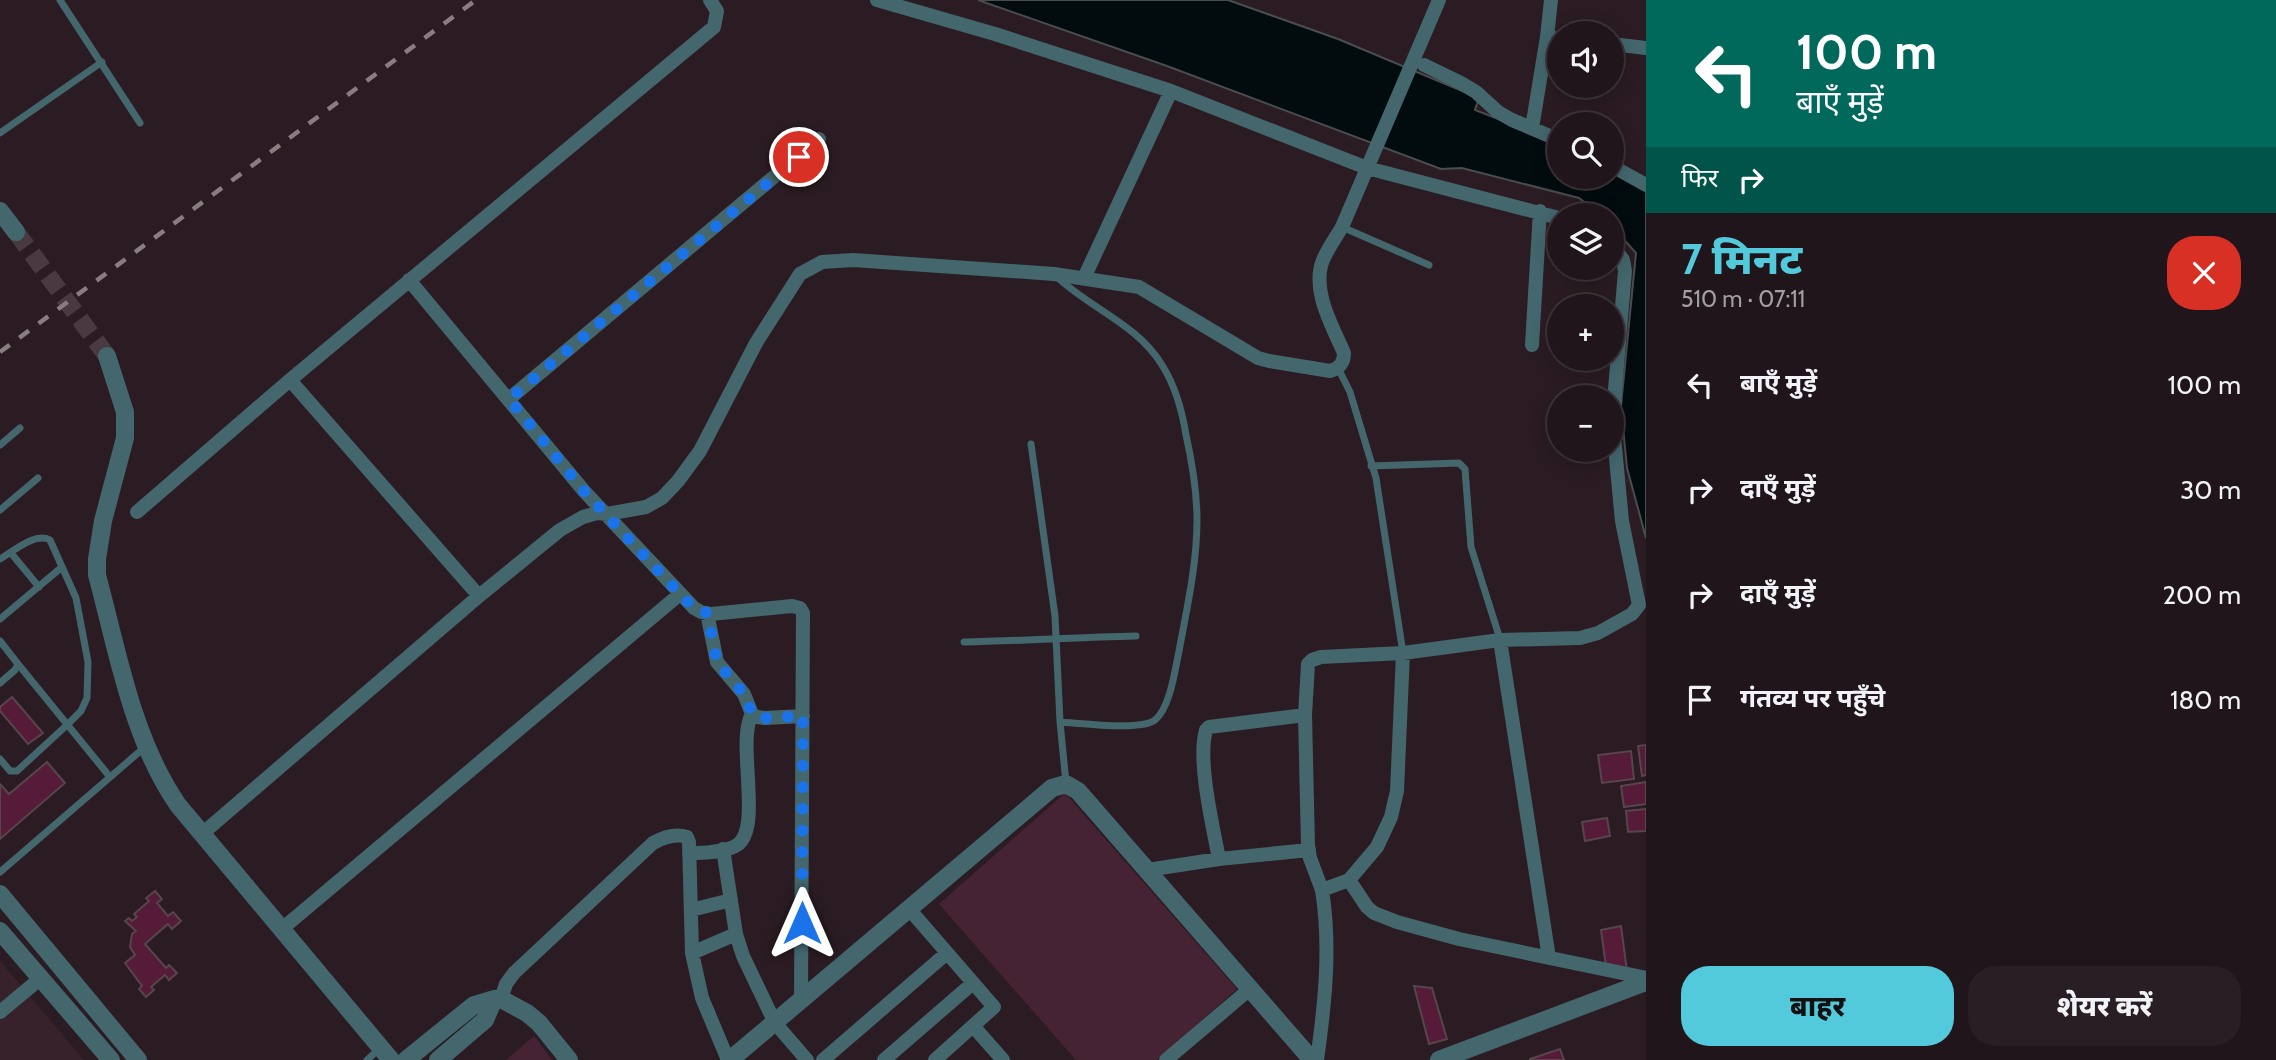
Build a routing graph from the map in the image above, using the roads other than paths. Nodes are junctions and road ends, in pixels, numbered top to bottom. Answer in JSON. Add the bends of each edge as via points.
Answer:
{"nodes":[{"id":1,"x":60,"y":0,"type":"edge"},
{"id":2,"x":710,"y":0,"type":"edge"},
{"id":3,"x":877,"y":0,"type":"edge"},
{"id":4,"x":1439,"y":0,"type":"edge"},
{"id":5,"x":1551,"y":0,"type":"edge"},
{"id":6,"x":1552,"y":21,"type":"edge"},
{"id":7,"x":1624,"y":45,"type":"edge"},
{"id":8,"x":1646,"y":48,"type":"edge"},
{"id":9,"x":1420,"y":60,"type":"junction"},
{"id":10,"x":102,"y":62,"type":"junction"},
{"id":11,"x":1547,"y":64,"type":"edge"},
{"id":12,"x":1171,"y":91,"type":"junction"},
{"id":13,"x":141,"y":123,"type":"dead end"},
{"id":14,"x":1532,"y":128,"type":"junction"},
{"id":15,"x":0,"y":133,"type":"edge"},
{"id":16,"x":1547,"y":135,"type":"edge"},
{"id":17,"x":819,"y":139,"type":"dead end"},
{"id":18,"x":1368,"y":166,"type":"junction"},
{"id":19,"x":1624,"y":173,"type":"edge"},
{"id":20,"x":1646,"y":185,"type":"edge"},
{"id":21,"x":0,"y":211,"type":"edge"},
{"id":22,"x":1540,"y":211,"type":"junction"},
{"id":23,"x":1547,"y":214,"type":"edge"},
{"id":24,"x":1342,"y":227,"type":"junction"},
{"id":25,"x":16,"y":232,"type":"tunnel mouth"},
{"id":26,"x":1429,"y":265,"type":"dead end"},
{"id":27,"x":1624,"y":266,"type":"edge"},
{"id":28,"x":1054,"y":274,"type":"junction"},
{"id":29,"x":1084,"y":278,"type":"junction"},
{"id":30,"x":409,"y":280,"type":"junction"},
{"id":31,"x":1532,"y":345,"type":"dead end"},
{"id":32,"x":107,"y":356,"type":"tunnel mouth"},
{"id":33,"x":1338,"y":368,"type":"junction"},
{"id":34,"x":290,"y":380,"type":"junction"},
{"id":35,"x":509,"y":399,"type":"junction"},
{"id":36,"x":20,"y":428,"type":"dead end"},
{"id":37,"x":1031,"y":444,"type":"dead end"},
{"id":38,"x":0,"y":445,"type":"edge"},
{"id":39,"x":1371,"y":466,"type":"junction"},
{"id":40,"x":38,"y":478,"type":"dead end"},
{"id":41,"x":0,"y":510,"type":"edge"},
{"id":42,"x":137,"y":512,"type":"dead end"},
{"id":43,"x":607,"y":514,"type":"junction"},
{"id":44,"x":11,"y":553,"type":"junction"},
{"id":45,"x":0,"y":559,"type":"edge"},
{"id":46,"x":62,"y":567,"type":"junction"},
{"id":47,"x":39,"y":587,"type":"junction"},
{"id":48,"x":680,"y":594,"type":"junction"},
{"id":49,"x":479,"y":596,"type":"junction"},
{"id":50,"x":707,"y":613,"type":"junction"},
{"id":51,"x":0,"y":619,"type":"edge"},
{"id":52,"x":1136,"y":636,"type":"dead end"},
{"id":53,"x":1057,"y":640,"type":"junction"},
{"id":54,"x":1500,"y":640,"type":"junction"},
{"id":55,"x":0,"y":641,"type":"edge"},
{"id":56,"x":964,"y":642,"type":"dead end"},
{"id":57,"x":1403,"y":653,"type":"junction"},
{"id":58,"x":18,"y":664,"type":"junction"},
{"id":59,"x":0,"y":683,"type":"edge"},
{"id":60,"x":752,"y":713,"type":"junction"},
{"id":61,"x":1305,"y":715,"type":"junction"},
{"id":62,"x":803,"y":716,"type":"junction"},
{"id":63,"x":1060,"y":722,"type":"junction"},
{"id":64,"x":68,"y":725,"type":"junction"},
{"id":65,"x":145,"y":747,"type":"junction"},
{"id":66,"x":0,"y":760,"type":"edge"},
{"id":67,"x":110,"y":777,"type":"junction"},
{"id":68,"x":1066,"y":784,"type":"junction"},
{"id":69,"x":203,"y":833,"type":"junction"},
{"id":70,"x":723,"y":849,"type":"junction"},
{"id":71,"x":1308,"y":850,"type":"junction"},
{"id":72,"x":689,"y":854,"type":"junction"},
{"id":73,"x":1219,"y":859,"type":"junction"},
{"id":74,"x":1147,"y":870,"type":"junction"},
{"id":75,"x":0,"y":872,"type":"edge"},
{"id":76,"x":1349,"y":880,"type":"junction"},
{"id":77,"x":1322,"y":890,"type":"junction"},
{"id":78,"x":0,"y":894,"type":"edge"},
{"id":79,"x":731,"y":900,"type":"junction"},
{"id":80,"x":691,"y":910,"type":"junction"},
{"id":81,"x":910,"y":910,"type":"junction"},
{"id":82,"x":283,"y":928,"type":"junction"},
{"id":83,"x":0,"y":931,"type":"edge"},
{"id":84,"x":736,"y":934,"type":"junction"},
{"id":85,"x":692,"y":953,"type":"junction"},
{"id":86,"x":947,"y":953,"type":"junction"},
{"id":87,"x":1549,"y":958,"type":"junction"},
{"id":88,"x":41,"y":978,"type":"junction"},
{"id":89,"x":1646,"y":980,"type":"edge"},
{"id":90,"x":973,"y":983,"type":"junction"},
{"id":91,"x":1251,"y":988,"type":"junction"},
{"id":92,"x":497,"y":999,"type":"junction"},
{"id":93,"x":802,"y":1000,"type":"junction"},
{"id":94,"x":0,"y":1012,"type":"edge"},
{"id":95,"x":775,"y":1023,"type":"junction"},
{"id":96,"x":973,"y":1026,"type":"junction"},
{"id":97,"x":386,"y":1054,"type":"edge"},
{"id":98,"x":1002,"y":1059,"type":"edge"},
{"id":99,"x":111,"y":1060,"type":"edge"},
{"id":100,"x":138,"y":1060,"type":"edge"},
{"id":101,"x":367,"y":1060,"type":"edge"},
{"id":102,"x":407,"y":1060,"type":"edge"},
{"id":103,"x":438,"y":1060,"type":"edge"},
{"id":104,"x":569,"y":1060,"type":"edge"},
{"id":105,"x":729,"y":1060,"type":"edge"},
{"id":106,"x":807,"y":1060,"type":"edge"},
{"id":107,"x":823,"y":1060,"type":"edge"},
{"id":108,"x":884,"y":1060,"type":"edge"},
{"id":109,"x":935,"y":1060,"type":"edge"},
{"id":110,"x":1167,"y":1060,"type":"edge"},
{"id":111,"x":1314,"y":1060,"type":"edge"},
{"id":112,"x":1439,"y":1060,"type":"edge"}],
"edges":[{"from":1,"to":10,"type":"lane"},
{"from":2,"to":30,"type":"street","via":[[717,11],[714,27]]},
{"from":3,"to":12,"type":"street"},
{"from":4,"to":9,"type":"street"},
{"from":5,"to":6,"type":"street"},
{"from":7,"to":8,"type":"street"},
{"from":9,"to":14,"type":"street","via":[[1476,92],[1498,112]]},
{"from":9,"to":18,"type":"street"},
{"from":10,"to":13,"type":"lane"},
{"from":10,"to":15,"type":"lane"},
{"from":11,"to":14,"type":"street"},
{"from":12,"to":18,"type":"street"},
{"from":12,"to":29,"type":"street"},
{"from":14,"to":16,"type":"street"},
{"from":17,"to":35,"type":"street"},
{"from":18,"to":22,"type":"street"},
{"from":18,"to":24,"type":"street"},
{"from":19,"to":20,"type":"street"},
{"from":21,"to":25,"type":"street"},
{"from":22,"to":23,"type":"street"},
{"from":22,"to":31,"type":"street"},
{"from":24,"to":26,"type":"lane"},
{"from":24,"to":33,"type":"street","via":[[1320,272],[1321,295],[1344,353]]},
{"from":27,"to":54,"type":"street","via":[[1614,437],[1622,521],[1639,605],[1632,614],[1580,638]]},
{"from":28,"to":29,"type":"street"},
{"from":28,"to":43,"type":"street","via":[[853,260],[822,262],[800,274],[756,343],[700,451],[678,481],[646,507]]},
{"from":28,"to":63,"type":"lane","via":[[1145,342],[1163,367],[1181,408],[1197,518],[1175,673],[1161,714],[1137,726]]},
{"from":29,"to":33,"type":"street","via":[[1142,288],[1258,358],[1330,371]]},
{"from":30,"to":34,"type":"street"},
{"from":30,"to":35,"type":"street"},
{"from":32,"to":65,"type":"street","via":[[125,412],[125,438],[103,521],[97,575]]},
{"from":33,"to":39,"type":"lane","via":[[1350,391]]},
{"from":34,"to":42,"type":"street"},
{"from":34,"to":49,"type":"street"},
{"from":35,"to":43,"type":"street"},
{"from":36,"to":38,"type":"lane"},
{"from":37,"to":53,"type":"lane"},
{"from":39,"to":54,"type":"lane","via":[[1459,463],[1465,469],[1471,547]]},
{"from":39,"to":57,"type":"lane"},
{"from":40,"to":41,"type":"lane"},
{"from":43,"to":48,"type":"street"},
{"from":43,"to":49,"type":"street","via":[[583,517],[560,530]]},
{"from":44,"to":45,"type":"lane"},
{"from":44,"to":46,"type":"lane","via":[[45,537]]},
{"from":44,"to":47,"type":"lane"},
{"from":46,"to":47,"type":"lane"},
{"from":46,"to":64,"type":"lane","via":[[76,597],[88,662],[87,698]]},
{"from":47,"to":51,"type":"lane"},
{"from":48,"to":50,"type":"street"},
{"from":48,"to":82,"type":"street"},
{"from":49,"to":69,"type":"street"},
{"from":50,"to":60,"type":"street","via":[[717,662],[744,694]]},
{"from":50,"to":62,"type":"street","via":[[800,608]]},
{"from":52,"to":53,"type":"lane"},
{"from":53,"to":56,"type":"lane"},
{"from":53,"to":63,"type":"lane"},
{"from":54,"to":57,"type":"street"},
{"from":54,"to":87,"type":"street"},
{"from":55,"to":58,"type":"lane"},
{"from":57,"to":61,"type":"street","via":[[1312,660]]},
{"from":57,"to":76,"type":"street","via":[[1397,791],[1391,817],[1377,847]]},
{"from":58,"to":59,"type":"lane"},
{"from":58,"to":64,"type":"lane"},
{"from":60,"to":62,"type":"street","via":[[765,718]]},
{"from":60,"to":70,"type":"street","via":[[747,728],[749,816],[741,841]]},
{"from":61,"to":71,"type":"street"},
{"from":61,"to":73,"type":"street","via":[[1206,730],[1207,792]]},
{"from":62,"to":93,"type":"street"},
{"from":63,"to":68,"type":"lane"},
{"from":64,"to":66,"type":"lane","via":[[16,771]]},
{"from":64,"to":67,"type":"lane"},
{"from":65,"to":67,"type":"lane"},
{"from":65,"to":69,"type":"street","via":[[164,785]]},
{"from":67,"to":75,"type":"lane"},
{"from":68,"to":74,"type":"street","via":[[1078,791]]},
{"from":68,"to":81,"type":"street","via":[[1052,788]]},
{"from":69,"to":82,"type":"street"},
{"from":70,"to":72,"type":"street"},
{"from":70,"to":79,"type":"street"},
{"from":71,"to":73,"type":"street"},
{"from":71,"to":77,"type":"street"},
{"from":72,"to":80,"type":"street"},
{"from":72,"to":92,"type":"street","via":[[689,842],[683,835],[653,843],[514,973]]},
{"from":73,"to":74,"type":"street"},
{"from":74,"to":91,"type":"street"},
{"from":76,"to":77,"type":"street"},
{"from":76,"to":87,"type":"street","via":[[1367,907],[1397,922]]},
{"from":77,"to":111,"type":"street","via":[[1325,990]]},
{"from":78,"to":100,"type":"street"},
{"from":79,"to":80,"type":"street"},
{"from":79,"to":84,"type":"street"},
{"from":80,"to":85,"type":"street"},
{"from":81,"to":86,"type":"street"},
{"from":81,"to":93,"type":"street"},
{"from":82,"to":97,"type":"street"},
{"from":83,"to":88,"type":"street"},
{"from":84,"to":85,"type":"street"},
{"from":84,"to":95,"type":"street"},
{"from":85,"to":105,"type":"street","via":[[702,998]]},
{"from":86,"to":90,"type":"street"},
{"from":86,"to":107,"type":"street"},
{"from":87,"to":89,"type":"street"},
{"from":88,"to":94,"type":"street"},
{"from":88,"to":99,"type":"street"},
{"from":89,"to":112,"type":"street"},
{"from":90,"to":96,"type":"street","via":[[994,1007]]},
{"from":90,"to":108,"type":"street"},
{"from":91,"to":110,"type":"street"},
{"from":91,"to":111,"type":"street"},
{"from":92,"to":102,"type":"street","via":[[474,1005]]},
{"from":92,"to":103,"type":"street","via":[[485,1020]]},
{"from":92,"to":104,"type":"street","via":[[539,1023]]},
{"from":93,"to":95,"type":"street"},
{"from":95,"to":105,"type":"street"},
{"from":95,"to":106,"type":"street"},
{"from":96,"to":98,"type":"street"},
{"from":96,"to":109,"type":"street"},
{"from":97,"to":101,"type":"lane"}]}
